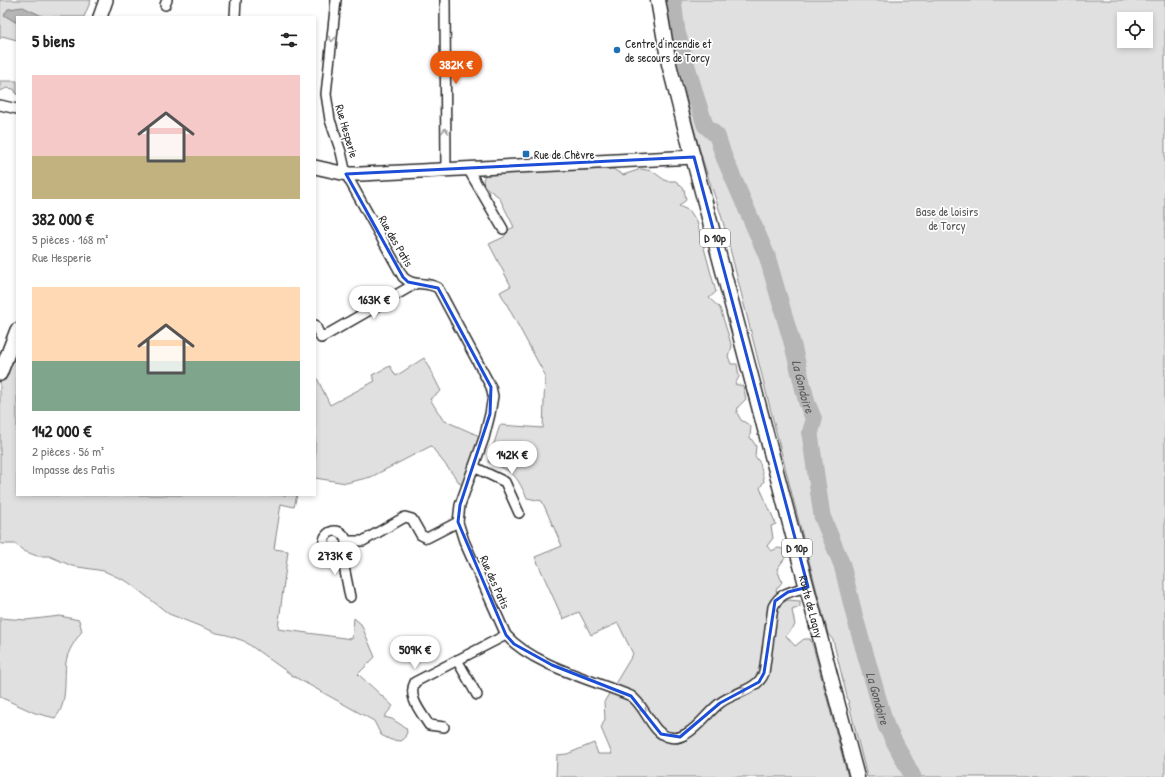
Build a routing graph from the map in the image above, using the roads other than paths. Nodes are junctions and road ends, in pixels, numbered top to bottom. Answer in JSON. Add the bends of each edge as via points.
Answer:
{"nodes":[{"id":1,"x":106,"y":0,"type":"edge"},
{"id":2,"x":236,"y":0,"type":"edge"},
{"id":3,"x":336,"y":0,"type":"edge"},
{"id":4,"x":445,"y":0,"type":"edge"},
{"id":5,"x":658,"y":0,"type":"edge"},
{"id":6,"x":100,"y":16,"type":"edge"},
{"id":7,"x":235,"y":16,"type":"edge"},
{"id":8,"x":0,"y":105,"type":"edge"},
{"id":9,"x":16,"y":109,"type":"edge"},
{"id":10,"x":694,"y":157,"type":"junction"},
{"id":11,"x":316,"y":167,"type":"edge"},
{"id":12,"x":468,"y":169,"type":"junction"},
{"id":13,"x":446,"y":170,"type":"junction"},
{"id":14,"x":346,"y":174,"type":"junction"},
{"id":15,"x":503,"y":229,"type":"dead end"},
{"id":16,"x":415,"y":284,"type":"junction"},
{"id":17,"x":316,"y":327,"type":"edge"},
{"id":18,"x":16,"y":333,"type":"edge"},
{"id":19,"x":0,"y":374,"type":"edge"},
{"id":20,"x":474,"y":467,"type":"junction"},
{"id":21,"x":519,"y":512,"type":"dead end"},
{"id":22,"x":458,"y":522,"type":"junction"},
{"id":23,"x":346,"y":541,"type":"junction"},
{"id":24,"x":341,"y":552,"type":"junction"},
{"id":25,"x":808,"y":587,"type":"junction"},
{"id":26,"x":350,"y":597,"type":"dead end"},
{"id":27,"x":506,"y":635,"type":"junction"},
{"id":28,"x":457,"y":660,"type":"junction"},
{"id":29,"x":477,"y":695,"type":"dead end"},
{"id":30,"x":444,"y":727,"type":"dead end"},
{"id":31,"x":857,"y":777,"type":"edge"}],
"edges":[{"from":1,"to":6,"type":"street"},
{"from":2,"to":7,"type":"street"},
{"from":3,"to":14,"type":"street","name":"Rue Hesperie","one_way":true,"via":[[326,94],[330,120]]},
{"from":13,"to":4,"type":"street","one_way":true},
{"from":5,"to":10,"type":"main road","number":"D 10p","via":[[669,64]]},
{"from":8,"to":9,"type":"street"},
{"from":10,"to":12,"type":"street"},
{"from":10,"to":25,"type":"main road","name":"Route de Lagny","number":"D 10p"},
{"from":11,"to":14,"type":"street"},
{"from":12,"to":13,"type":"street"},
{"from":12,"to":15,"type":"street"},
{"from":13,"to":14,"type":"street"},
{"from":14,"to":16,"type":"street","name":"Rue des Patis","via":[[403,277]]},
{"from":16,"to":17,"type":"street","via":[[321,338]]},
{"from":16,"to":20,"type":"street","name":"Rue des Patis","via":[[434,286],[442,294],[491,387],[493,396],[490,414]]},
{"from":18,"to":19,"type":"street"},
{"from":20,"to":21,"type":"street","via":[[505,482]]},
{"from":20,"to":22,"type":"street","name":"Rue des Patis","via":[[460,505]]},
{"from":22,"to":23,"type":"street","via":[[427,538],[421,535],[412,519],[405,517],[363,541]]},
{"from":22,"to":27,"type":"street","name":"Rue des Patis"},
{"from":23,"to":24,"type":"street"},
{"from":23,"to":24,"type":"street","via":[[343,534],[336,531],[329,532],[324,538],[324,545],[328,551],[334,554]]},
{"from":24,"to":26,"type":"street"},
{"from":27,"to":25,"type":"street","name":"Rue des Patis","one_way":true,"via":[[530,655],[637,700],[656,729],[661,734],[675,738],[684,735],[720,703],[759,682],[764,673],[776,601],[779,596],[788,592]]},
{"from":25,"to":31,"type":"main road","name":"Route de Lagny","number":"D 10p"},
{"from":27,"to":28,"type":"street"},
{"from":28,"to":29,"type":"street"},
{"from":28,"to":30,"type":"street","via":[[415,682],[412,689],[413,699],[429,725]]}]}
